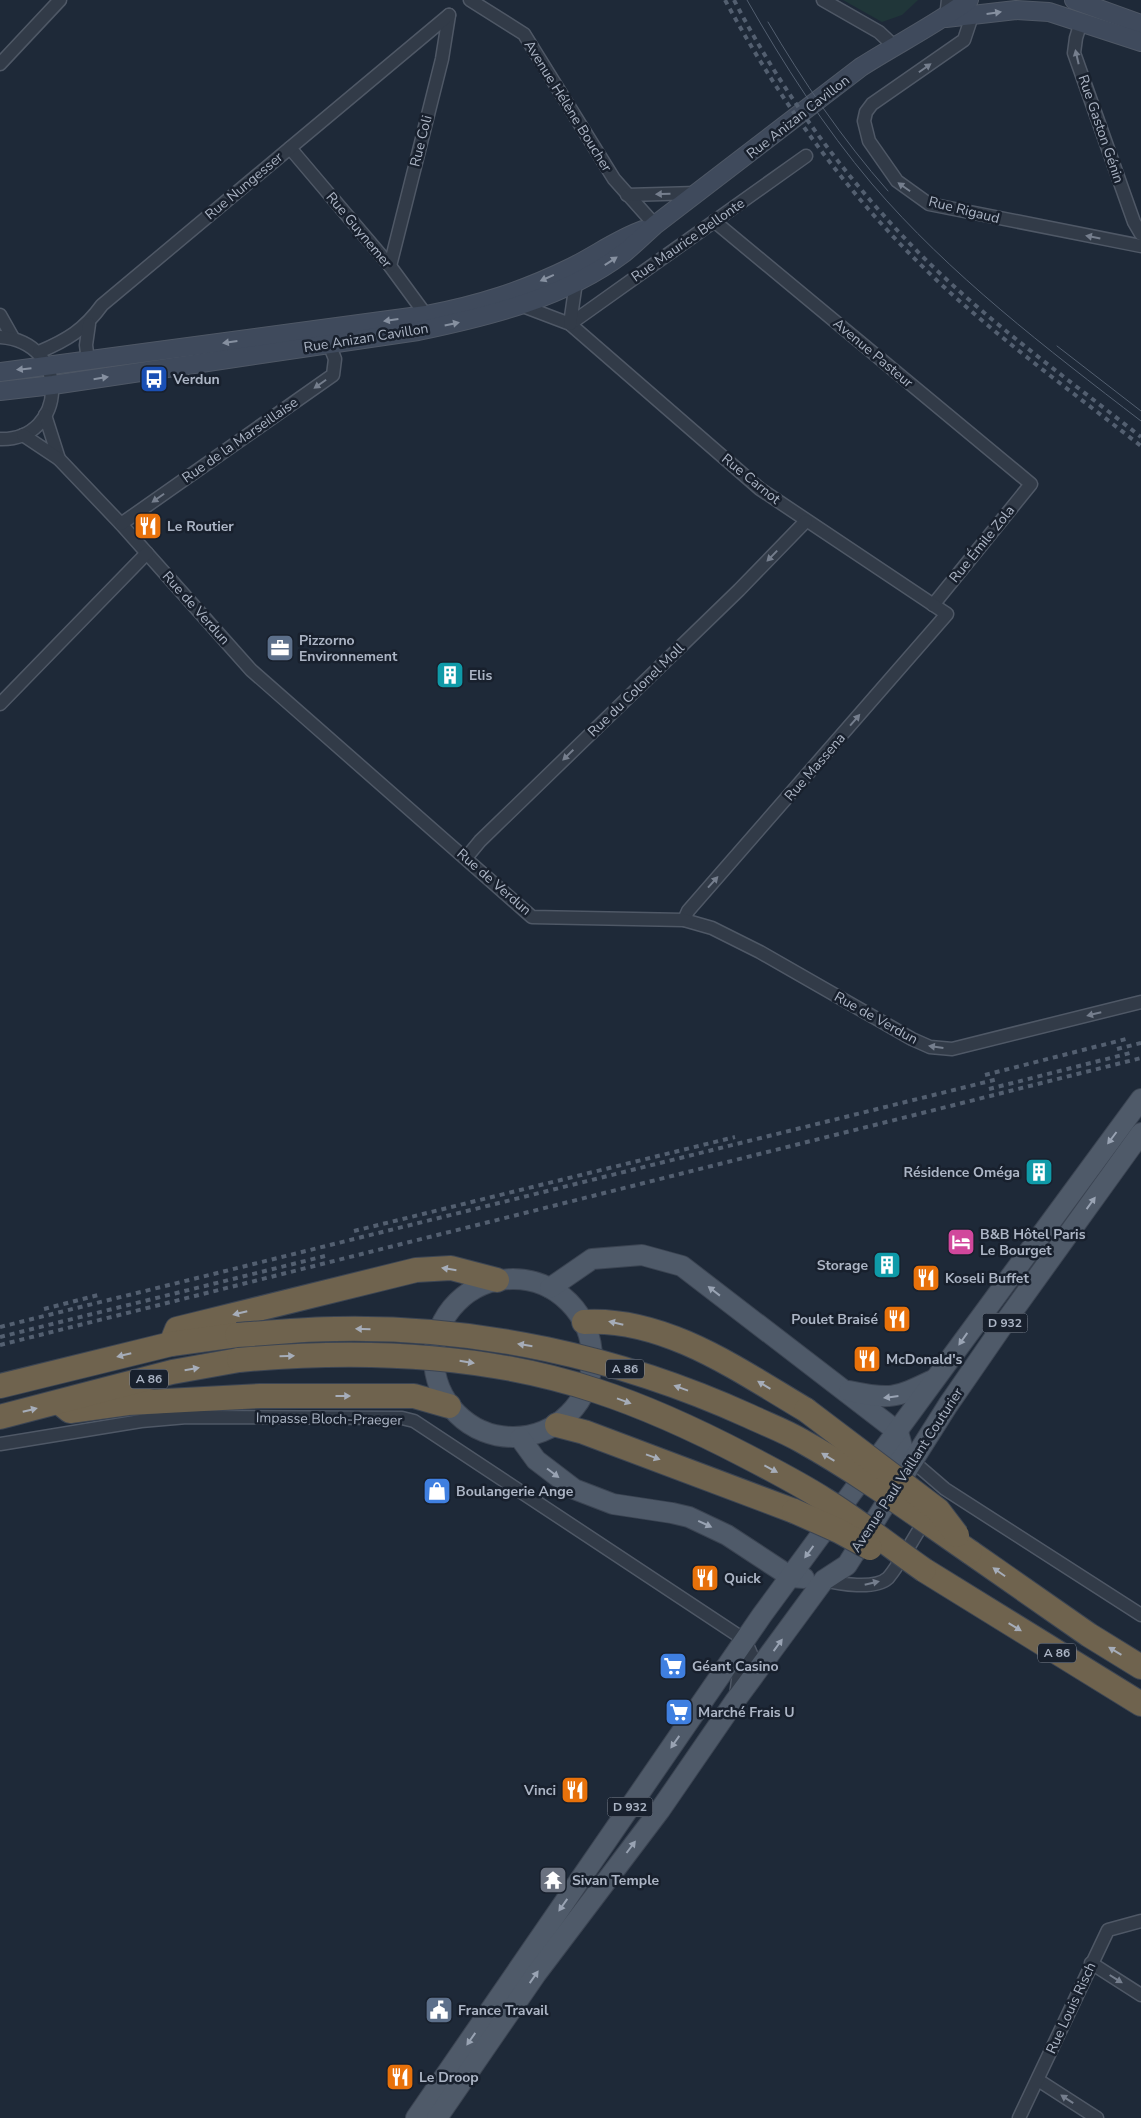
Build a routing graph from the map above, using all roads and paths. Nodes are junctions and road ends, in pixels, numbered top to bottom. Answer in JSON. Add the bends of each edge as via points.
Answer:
{"nodes":[{"id":1,"x":60,"y":0,"type":"edge"},
{"id":2,"x":470,"y":0,"type":"edge"},
{"id":3,"x":823,"y":0,"type":"edge"},
{"id":4,"x":948,"y":0,"type":"edge"},
{"id":5,"x":1089,"y":1,"type":"edge"},
{"id":6,"x":971,"y":8,"type":"edge"},
{"id":7,"x":449,"y":16,"type":"joint"},
{"id":8,"x":946,"y":18,"type":"junction"},
{"id":9,"x":1081,"y":22,"type":"junction"},
{"id":10,"x":1141,"y":24,"type":"edge"},
{"id":11,"x":1141,"y":42,"type":"edge"},
{"id":12,"x":894,"y":46,"type":"junction"},
{"id":13,"x":0,"y":64,"type":"edge"},
{"id":14,"x":290,"y":148,"type":"junction"},
{"id":15,"x":806,"y":156,"type":"dead end"},
{"id":16,"x":699,"y":193,"type":"junction"},
{"id":17,"x":627,"y":195,"type":"junction"},
{"id":18,"x":714,"y":221,"type":"junction"},
{"id":19,"x":656,"y":225,"type":"junction"},
{"id":20,"x":1141,"y":234,"type":"edge"},
{"id":21,"x":1141,"y":246,"type":"edge"},
{"id":22,"x":390,"y":266,"type":"junction"},
{"id":23,"x":576,"y":282,"type":"junction"},
{"id":24,"x":520,"y":305,"type":"junction"},
{"id":25,"x":0,"y":315,"type":"edge"},
{"id":26,"x":426,"y":315,"type":"junction"},
{"id":27,"x":89,"y":324,"type":"junction"},
{"id":28,"x":570,"y":324,"type":"junction"},
{"id":29,"x":0,"y":337,"type":"edge"},
{"id":30,"x":13,"y":338,"type":"junction"},
{"id":31,"x":329,"y":344,"type":"junction"},
{"id":32,"x":44,"y":359,"type":"junction"},
{"id":33,"x":88,"y":361,"type":"junction"},
{"id":34,"x":0,"y":372,"type":"edge"},
{"id":35,"x":53,"y":385,"type":"junction"},
{"id":36,"x":0,"y":391,"type":"edge"},
{"id":37,"x":46,"y":415,"type":"junction"},
{"id":38,"x":23,"y":435,"type":"junction"},
{"id":39,"x":0,"y":439,"type":"edge"},
{"id":40,"x":58,"y":459,"type":"junction"},
{"id":41,"x":1031,"y":484,"type":"joint"},
{"id":42,"x":806,"y":521,"type":"junction"},
{"id":43,"x":122,"y":524,"type":"junction"},
{"id":44,"x":147,"y":553,"type":"junction"},
{"id":45,"x":933,"y":605,"type":"junction"},
{"id":46,"x":947,"y":614,"type":"joint"},
{"id":47,"x":0,"y":704,"type":"edge"},
{"id":48,"x":466,"y":858,"type":"junction"},
{"id":49,"x":684,"y":920,"type":"junction"},
{"id":50,"x":1141,"y":1002,"type":"edge"},
{"id":51,"x":1141,"y":1099,"type":"edge"},
{"id":52,"x":1141,"y":1133,"type":"edge"},
{"id":53,"x":497,"y":1280,"type":"junction"},
{"id":54,"x":550,"y":1288,"type":"junction"},
{"id":55,"x":584,"y":1322,"type":"junction"},
{"id":56,"x":171,"y":1344,"type":"junction"},
{"id":57,"x":935,"y":1379,"type":"junction"},
{"id":58,"x":0,"y":1386,"type":"edge"},
{"id":59,"x":843,"y":1390,"type":"junction"},
{"id":60,"x":60,"y":1403,"type":"junction"},
{"id":61,"x":449,"y":1406,"type":"junction"},
{"id":62,"x":0,"y":1417,"type":"edge"},
{"id":63,"x":557,"y":1425,"type":"junction"},
{"id":64,"x":520,"y":1438,"type":"junction"},
{"id":65,"x":0,"y":1444,"type":"edge"},
{"id":66,"x":904,"y":1448,"type":"junction"},
{"id":67,"x":945,"y":1489,"type":"junction"},
{"id":68,"x":970,"y":1552,"type":"junction"},
{"id":69,"x":924,"y":1570,"type":"junction"},
{"id":70,"x":791,"y":1577,"type":"junction"},
{"id":71,"x":824,"y":1580,"type":"junction"},
{"id":72,"x":1141,"y":1615,"type":"edge"},
{"id":73,"x":745,"y":1640,"type":"junction"},
{"id":74,"x":1141,"y":1667,"type":"edge"},
{"id":75,"x":735,"y":1701,"type":"junction"},
{"id":76,"x":1141,"y":1704,"type":"edge"},
{"id":77,"x":1141,"y":1921,"type":"edge"},
{"id":78,"x":1091,"y":1963,"type":"junction"},
{"id":79,"x":1141,"y":1995,"type":"edge"},
{"id":80,"x":1038,"y":2080,"type":"junction"},
{"id":81,"x":416,"y":2118,"type":"edge"},
{"id":82,"x":437,"y":2118,"type":"edge"},
{"id":83,"x":1019,"y":2118,"type":"edge"},
{"id":84,"x":1097,"y":2118,"type":"edge"}],
"edges":[{"from":1,"to":13,"type":"street"},
{"from":2,"to":17,"type":"street","name":"Avenue Hélène Boucher","via":[[524,34]]},
{"from":3,"to":12,"type":"street","via":[[878,32]]},
{"from":4,"to":8,"type":"street"},
{"from":5,"to":9,"type":"main road"},
{"from":5,"to":10,"type":"main road"},
{"from":6,"to":8,"type":"main road","name":"Rue Anizan Cavillon"},
{"from":6,"to":9,"type":"main road","one_way":true,"via":[[1049,12]]},
{"from":21,"to":6,"type":"street","name":"Rue Rigaud","one_way":true,"via":[[929,204],[897,181],[869,141],[864,121],[866,112],[872,104],[964,40]]},
{"from":7,"to":14,"type":"street","name":"Rue Nungesser"},
{"from":7,"to":22,"type":"street","name":"Rue Coli","via":[[442,59]]},
{"from":8,"to":12,"type":"main road","name":"Rue Anizan Cavillon"},
{"from":9,"to":11,"type":"main road"},
{"from":20,"to":9,"type":"street","name":"Rue Gaston Génin","one_way":true,"via":[[1074,53]]},
{"from":12,"to":16,"type":"main road","name":"Rue Anizan Cavillon","via":[[861,67]]},
{"from":14,"to":22,"type":"street","name":"Rue Guynemer"},
{"from":14,"to":27,"type":"street","name":"Rue Nungesser","via":[[102,306]]},
{"from":15,"to":18,"type":"street","name":"Rue Maurice Bellonte"},
{"from":16,"to":17,"type":"street","one_way":true},
{"from":16,"to":19,"type":"main road","name":"Rue Anizan Cavillon"},
{"from":17,"to":19,"type":"street","name":"Avenue Hélène Boucher"},
{"from":18,"to":28,"type":"street","name":"Rue Maurice Bellonte"},
{"from":18,"to":41,"type":"street","name":"Avenue Pasteur"},
{"from":23,"to":19,"type":"main road","name":"Rue Anizan Cavillon","one_way":true,"via":[[624,253]]},
{"from":19,"to":26,"type":"main road","name":"Rue Anizan Cavillon","one_way":true,"via":[[621,238],[573,266],[514,293],[473,306]]},
{"from":22,"to":26,"type":"street","name":"Rue Guynemer"},
{"from":23,"to":24,"type":"main road","name":"Rue Anizan Cavillon"},
{"from":23,"to":28,"type":"street"},
{"from":24,"to":28,"type":"street"},
{"from":31,"to":24,"type":"main road","name":"Rue Anizan Cavillon","one_way":true,"via":[[427,329]]},
{"from":25,"to":30,"type":"street"},
{"from":26,"to":33,"type":"main road","name":"Rue Anizan Cavillon","one_way":true},
{"from":27,"to":32,"type":"street","name":"Rue Nungesser"},
{"from":27,"to":33,"type":"street"},
{"from":28,"to":42,"type":"street","name":"Rue Carnot","via":[[760,489]]},
{"from":29,"to":30,"type":"street"},
{"from":30,"to":32,"type":"street","via":[[27,343]]},
{"from":35,"to":31,"type":"main road","name":"Rue Anizan Cavillon","one_way":true},
{"from":31,"to":43,"type":"street","name":"Rue de la Marseillaise","one_way":true,"via":[[335,360],[333,375]]},
{"from":32,"to":33,"type":"main road","name":"Rue Anizan Cavillon"},
{"from":32,"to":34,"type":"main road","name":"Rue Anizan Cavillon","one_way":true},
{"from":32,"to":35,"type":"street"},
{"from":35,"to":36,"type":"main road","name":"Rue Anizan Cavillon"},
{"from":35,"to":37,"type":"street","via":[[52,401]]},
{"from":37,"to":38,"type":"street"},
{"from":37,"to":40,"type":"street","name":"Rue de Verdun"},
{"from":38,"to":39,"type":"street"},
{"from":38,"to":40,"type":"street","name":"Rue de Verdun"},
{"from":40,"to":43,"type":"street","name":"Rue de Verdun"},
{"from":41,"to":45,"type":"street","name":"Rue Émile Zola"},
{"from":42,"to":45,"type":"street","name":"Rue Carnot"},
{"from":42,"to":48,"type":"street","name":"Rue du Colonel Moll","one_way":true},
{"from":43,"to":44,"type":"street","name":"Rue de Verdun"},
{"from":44,"to":47,"type":"street"},
{"from":44,"to":48,"type":"street","name":"Rue de Verdun","via":[[251,670]]},
{"from":45,"to":46,"type":"street","name":"Rue Carnot"},
{"from":49,"to":46,"type":"street","name":"Rue Massena","one_way":true,"via":[[688,910]]},
{"from":48,"to":49,"type":"street","name":"Rue de Verdun","via":[[532,917]]},
{"from":50,"to":49,"type":"street","name":"Rue de Verdun","one_way":true,"via":[[952,1049],[930,1047],[760,952],[712,928]]},
{"from":51,"to":57,"type":"main road","name":"Avenue Paul Vaillant Couturier","number":"D 932","one_way":true},
{"from":66,"to":52,"type":"main road","name":"Avenue Paul Vaillant Couturier","number":"D 932","one_way":true,"via":[[1008,1318]]},
{"from":53,"to":54,"type":"main road","via":[[533,1281]]},
{"from":53,"to":56,"type":"highway","one_way":true,"via":[[451,1268],[416,1270],[177,1329]]},
{"from":53,"to":61,"type":"main road","via":[[475,1288],[457,1302],[443,1320],[435,1341],[434,1364],[438,1386]]},
{"from":54,"to":55,"type":"main road","via":[[575,1308]]},
{"from":59,"to":54,"type":"main road","one_way":true,"via":[[682,1266],[642,1255],[592,1259]]},
{"from":55,"to":63,"type":"main road","via":[[592,1344],[593,1367],[587,1390],[574,1410]]},
{"from":68,"to":55,"type":"highway","one_way":true,"bridge":true,"via":[[938,1510],[806,1410],[712,1354],[658,1332],[606,1320]]},
{"from":56,"to":58,"type":"highway","number":"A 86","one_way":true},
{"from":68,"to":56,"type":"highway","number":"A 86","one_way":true,"bridge":true,"via":[[801,1440],[718,1402],[588,1357],[528,1345],[396,1330],[335,1329],[237,1335]]},
{"from":57,"to":59,"type":"main road","one_way":true,"via":[[901,1395],[882,1398]]},
{"from":57,"to":66,"type":"main road","name":"Avenue Paul Vaillant Couturier","number":"D 932"},
{"from":59,"to":66,"type":"main road"},
{"from":60,"to":61,"type":"highway","one_way":true,"via":[[70,1411],[128,1403],[260,1396],[414,1396]]},
{"from":62,"to":60,"type":"highway","number":"A 86","one_way":true},
{"from":60,"to":69,"type":"highway","number":"A 86","one_way":true,"bridge":true,"via":[[172,1372],[238,1360],[334,1355],[462,1361],[525,1372],[596,1390],[700,1432],[826,1500]]},
{"from":61,"to":64,"type":"main road","via":[[469,1424],[493,1435]]},
{"from":63,"to":64,"type":"main road","via":[[539,1434]]},
{"from":63,"to":69,"type":"highway","one_way":true,"bridge":true,"via":[[761,1497],[839,1531],[892,1561]]},
{"from":64,"to":70,"type":"main road","one_way":true,"via":[[536,1460],[574,1489],[613,1504],[689,1517],[727,1535]]},
{"from":65,"to":73,"type":"street","name":"Impasse Bloch-Praeger","via":[[141,1421],[187,1417],[402,1418],[414,1421]]},
{"from":66,"to":67,"type":"street"},
{"from":66,"to":70,"type":"main road","name":"Avenue Paul Vaillant Couturier","number":"D 932","one_way":true},
{"from":66,"to":71,"type":"main road","name":"Avenue Paul Vaillant Couturier","number":"D 932","via":[[877,1518],[847,1565]]},
{"from":71,"to":67,"type":"street","one_way":true,"via":[[867,1586],[887,1579]]},
{"from":67,"to":72,"type":"street"},
{"from":74,"to":68,"type":"highway","number":"A 86","one_way":true,"via":[[1088,1635]]},
{"from":69,"to":76,"type":"highway","number":"A 86","one_way":true},
{"from":70,"to":71,"type":"main road"},
{"from":70,"to":73,"type":"main road","name":"Avenue Paul Vaillant Couturier","number":"D 932"},
{"from":75,"to":71,"type":"main road","name":"Avenue Paul Vaillant Couturier","number":"D 932","one_way":true},
{"from":73,"to":75,"type":"street","name":"Avenue Paul Vaillant Couturier","via":[[752,1656],[739,1672]]},
{"from":73,"to":81,"type":"main road","name":"Avenue Paul Vaillant Couturier","number":"D 932","one_way":true},
{"from":82,"to":75,"type":"main road","name":"Avenue Paul Vaillant Couturier","number":"D 932","one_way":true,"via":[[536,1974],[660,1810]]},
{"from":77,"to":78,"type":"street","name":"Rue Louis Risch","via":[[1108,1930]]},
{"from":78,"to":79,"type":"street","one_way":true},
{"from":78,"to":80,"type":"street","name":"Rue Louis Risch"},
{"from":80,"to":83,"type":"street","name":"Rue Louis Risch"},
{"from":84,"to":80,"type":"street","one_way":true}]}
